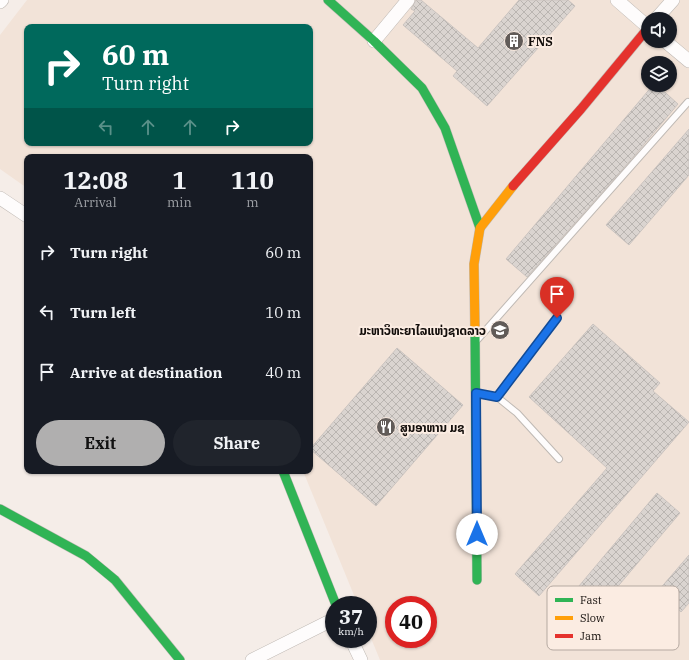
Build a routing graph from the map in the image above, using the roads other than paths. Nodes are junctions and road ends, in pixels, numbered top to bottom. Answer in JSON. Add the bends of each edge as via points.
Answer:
{"nodes":[{"id":1,"x":2,"y":0,"type":"edge"},
{"id":2,"x":328,"y":0,"type":"edge"},
{"id":3,"x":408,"y":0,"type":"edge"},
{"id":4,"x":617,"y":0,"type":"edge"},
{"id":5,"x":673,"y":0,"type":"edge"},
{"id":6,"x":0,"y":2,"type":"edge"},
{"id":7,"x":662,"y":12,"type":"edge"},
{"id":8,"x":641,"y":21,"type":"edge"},
{"id":9,"x":641,"y":36,"type":"edge"},
{"id":10,"x":374,"y":41,"type":"junction"},
{"id":11,"x":673,"y":48,"type":"edge"},
{"id":12,"x":689,"y":61,"type":"edge"},
{"id":13,"x":688,"y":102,"type":"dead end"},
{"id":14,"x":0,"y":198,"type":"edge"},
{"id":15,"x":24,"y":214,"type":"edge"},
{"id":16,"x":480,"y":228,"type":"junction"},
{"id":17,"x":557,"y":318,"type":"dead end"},
{"id":18,"x":475,"y":343,"type":"junction"},
{"id":19,"x":476,"y":393,"type":"junction"},
{"id":20,"x":497,"y":397,"type":"junction"},
{"id":21,"x":559,"y":459,"type":"dead end"},
{"id":22,"x":284,"y":474,"type":"edge"},
{"id":23,"x":0,"y":509,"type":"edge"},
{"id":24,"x":477,"y":580,"type":"dead end"},
{"id":25,"x":332,"y":596,"type":"edge"},
{"id":26,"x":325,"y":624,"type":"edge"},
{"id":27,"x":355,"y":648,"type":"edge"},
{"id":28,"x":175,"y":659,"type":"edge"},
{"id":29,"x":252,"y":660,"type":"edge"},
{"id":30,"x":361,"y":660,"type":"edge"}],
"edges":[{"from":1,"to":6,"type":"street"},
{"from":2,"to":10,"type":"street"},
{"from":3,"to":10,"type":"street"},
{"from":4,"to":8,"type":"street"},
{"from":5,"to":7,"type":"street"},
{"from":9,"to":16,"type":"street"},
{"from":10,"to":16,"type":"street","via":[[422,88],[444,128]]},
{"from":11,"to":12,"type":"street"},
{"from":13,"to":18,"type":"lane"},
{"from":14,"to":15,"type":"street"},
{"from":16,"to":18,"type":"street","via":[[474,264]]},
{"from":17,"to":20,"type":"lane"},
{"from":18,"to":19,"type":"street"},
{"from":19,"to":20,"type":"lane"},
{"from":19,"to":24,"type":"street"},
{"from":20,"to":21,"type":"lane","via":[[517,413]]},
{"from":22,"to":25,"type":"street"},
{"from":23,"to":28,"type":"street","via":[[86,556],[116,580]]},
{"from":26,"to":29,"type":"street"},
{"from":27,"to":30,"type":"street"}]}
